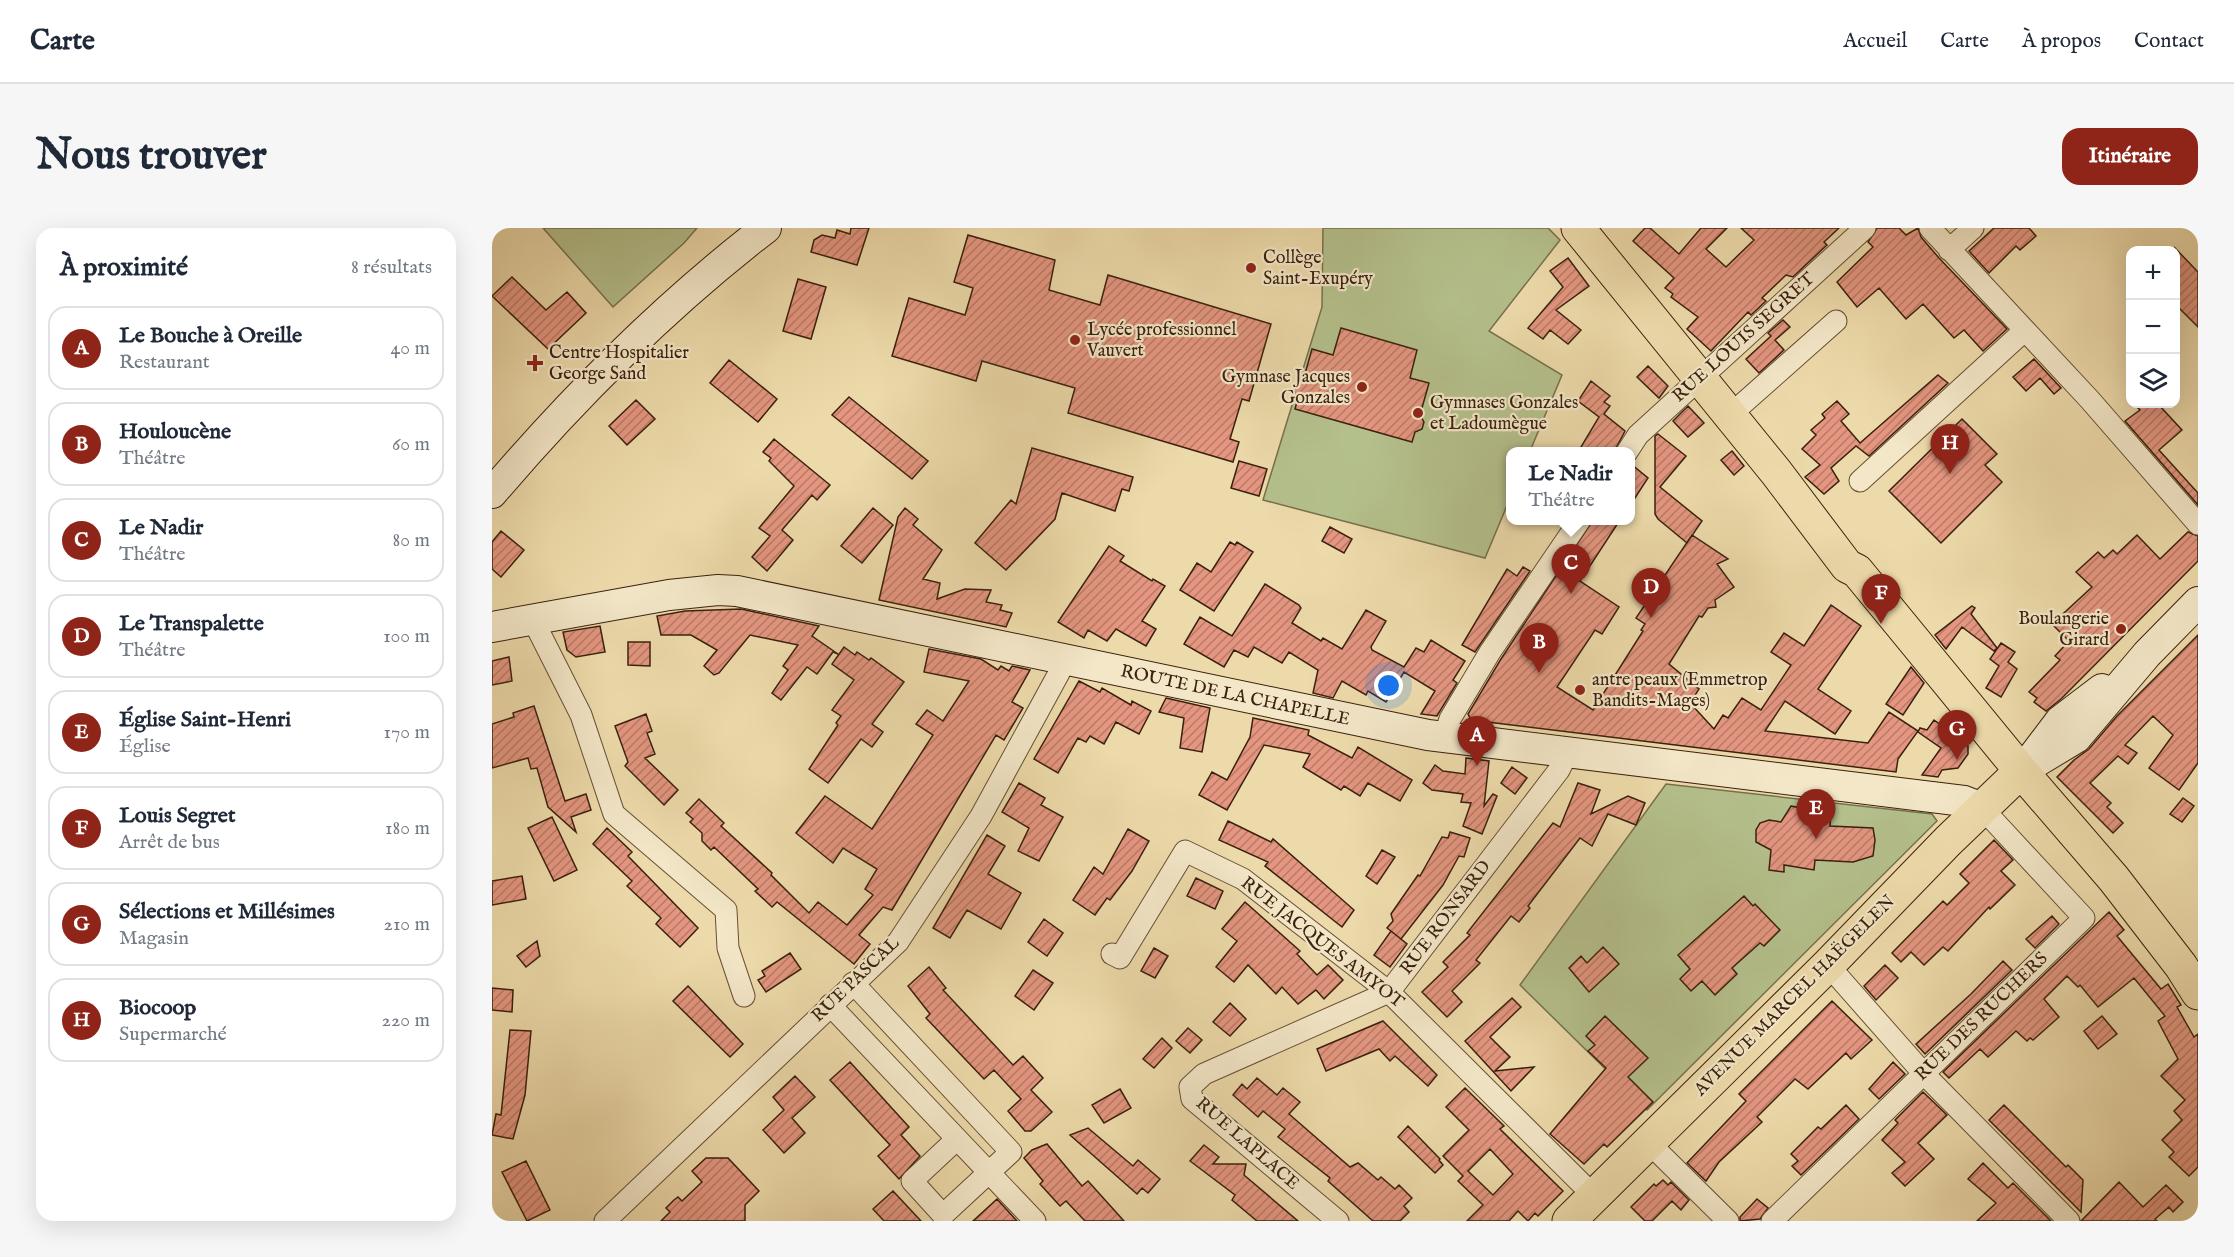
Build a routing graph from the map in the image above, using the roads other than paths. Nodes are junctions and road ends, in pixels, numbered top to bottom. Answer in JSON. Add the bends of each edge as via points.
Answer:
{"nodes":[{"id":1,"x":766,"y":228,"type":"edge"},
{"id":2,"x":1578,"y":228,"type":"edge"},
{"id":3,"x":1865,"y":228,"type":"edge"},
{"id":4,"x":1930,"y":228,"type":"edge"},
{"id":5,"x":1973,"y":228,"type":"edge"},
{"id":6,"x":1949,"y":250,"type":"junction"},
{"id":7,"x":1836,"y":321,"type":"dead end"},
{"id":8,"x":2024,"y":331,"type":"junction"},
{"id":9,"x":1699,"y":379,"type":"junction"},
{"id":10,"x":1730,"y":416,"type":"junction"},
{"id":11,"x":1630,"y":447,"type":"edge"},
{"id":12,"x":1860,"y":481,"type":"dead end"},
{"id":13,"x":492,"y":493,"type":"edge"},
{"id":14,"x":2198,"y":524,"type":"edge"},
{"id":15,"x":1577,"y":525,"type":"edge"},
{"id":16,"x":2198,"y":602,"type":"edge"},
{"id":17,"x":532,"y":620,"type":"junction"},
{"id":18,"x":492,"y":627,"type":"edge"},
{"id":19,"x":1064,"y":660,"type":"junction"},
{"id":20,"x":1444,"y":737,"type":"junction"},
{"id":21,"x":1568,"y":752,"type":"junction"},
{"id":22,"x":2021,"y":771,"type":"junction"},
{"id":23,"x":1982,"y":807,"type":"junction"},
{"id":24,"x":1112,"y":954,"type":"dead end"},
{"id":25,"x":1828,"y":965,"type":"junction"},
{"id":26,"x":852,"y":983,"type":"junction"},
{"id":27,"x":1389,"y":992,"type":"junction"},
{"id":28,"x":2198,"y":993,"type":"edge"},
{"id":29,"x":744,"y":996,"type":"dead end"},
{"id":30,"x":830,"y":1005,"type":"junction"},
{"id":31,"x":1924,"y":1074,"type":"junction"},
{"id":32,"x":1190,"y":1087,"type":"joint"},
{"id":33,"x":957,"y":1139,"type":"junction"},
{"id":34,"x":1647,"y":1141,"type":"junction"},
{"id":35,"x":988,"y":1173,"type":"junction"},
{"id":36,"x":1594,"y":1196,"type":"junction"},
{"id":37,"x":605,"y":1221,"type":"edge"},
{"id":38,"x":1035,"y":1221,"type":"edge"},
{"id":39,"x":1338,"y":1221,"type":"edge"},
{"id":40,"x":1569,"y":1221,"type":"edge"},
{"id":41,"x":1728,"y":1221,"type":"edge"},
{"id":42,"x":1772,"y":1221,"type":"edge"},
{"id":43,"x":2068,"y":1221,"type":"edge"}],
"edges":[{"from":1,"to":13,"type":"main road","via":[[714,268],[549,426]]},
{"from":2,"to":9,"type":"main road"},
{"from":3,"to":9,"type":"street","name":"RUE LOUIS SEGRET"},
{"from":4,"to":6,"type":"street"},
{"from":5,"to":6,"type":"street"},
{"from":6,"to":8,"type":"street"},
{"from":7,"to":10,"type":"street"},
{"from":8,"to":12,"type":"street"},
{"from":8,"to":14,"type":"street"},
{"from":9,"to":10,"type":"main road"},
{"from":9,"to":11,"type":"street","name":"RUE LOUIS SEGRET"},
{"from":10,"to":22,"type":"main road","via":[[1847,566],[1857,571]]},
{"from":15,"to":20,"type":"street","via":[[1490,652],[1450,718]]},
{"from":16,"to":22,"type":"main road","via":[[2147,654],[2060,721]]},
{"from":17,"to":18,"type":"main road","name":"ROUTE DE LA CHAPELLE"},
{"from":17,"to":19,"type":"main road","name":"ROUTE DE LA CHAPELLE","via":[[696,591],[737,591]]},
{"from":17,"to":29,"type":"street","via":[[580,715],[614,813],[726,910],[728,948]]},
{"from":19,"to":20,"type":"main road","name":"ROUTE DE LA CHAPELLE","via":[[1364,724]]},
{"from":19,"to":26,"type":"street","name":"RUE PASCAL","via":[[981,816],[898,942]]},
{"from":20,"to":21,"type":"main road","name":"ROUTE DE LA CHAPELLE"},
{"from":21,"to":23,"type":"main road","name":"ROUTE DE LA CHAPELLE","via":[[1964,801]]},
{"from":21,"to":27,"type":"street","name":"RUE RONSARD","via":[[1559,770]]},
{"from":22,"to":23,"type":"main road","name":"AVENUE MARCEL HAËGELEN"},
{"from":22,"to":28,"type":"main road","via":[[2141,913]]},
{"from":23,"to":25,"type":"main road","name":"AVENUE MARCEL HAËGELEN"},
{"from":23,"to":31,"type":"street","name":"RUE DES RUCHERS","via":[[2084,918]]},
{"from":24,"to":27,"type":"street","name":"RUE JACQUES AMYOT","via":[[1120,958],[1185,851],[1243,879]]},
{"from":25,"to":31,"type":"street"},
{"from":25,"to":34,"type":"main road","name":"AVENUE MARCEL HAËGELEN"},
{"from":26,"to":30,"type":"street","name":"RUE PASCAL"},
{"from":26,"to":35,"type":"street","via":[[1011,1152]]},
{"from":27,"to":32,"type":"street","name":"RUE RONSARD","via":[[1204,1074]]},
{"from":27,"to":36,"type":"street","name":"RUE JACQUES AMYOT"},
{"from":30,"to":33,"type":"street"},
{"from":30,"to":37,"type":"street","name":"RUE PASCAL"},
{"from":31,"to":42,"type":"street","name":"RUE DES RUCHERS"},
{"from":31,"to":43,"type":"street"},
{"from":32,"to":39,"type":"street","name":"RUE LAPLACE","via":[[1192,1099]]},
{"from":33,"to":35,"type":"street"},
{"from":33,"to":35,"type":"street","via":[[912,1181],[944,1215]]},
{"from":34,"to":36,"type":"main road","name":"AVENUE MARCEL HAËGELEN"},
{"from":34,"to":41,"type":"street"},
{"from":35,"to":38,"type":"street"},
{"from":36,"to":40,"type":"main road","name":"AVENUE MARCEL HAËGELEN"}]}
